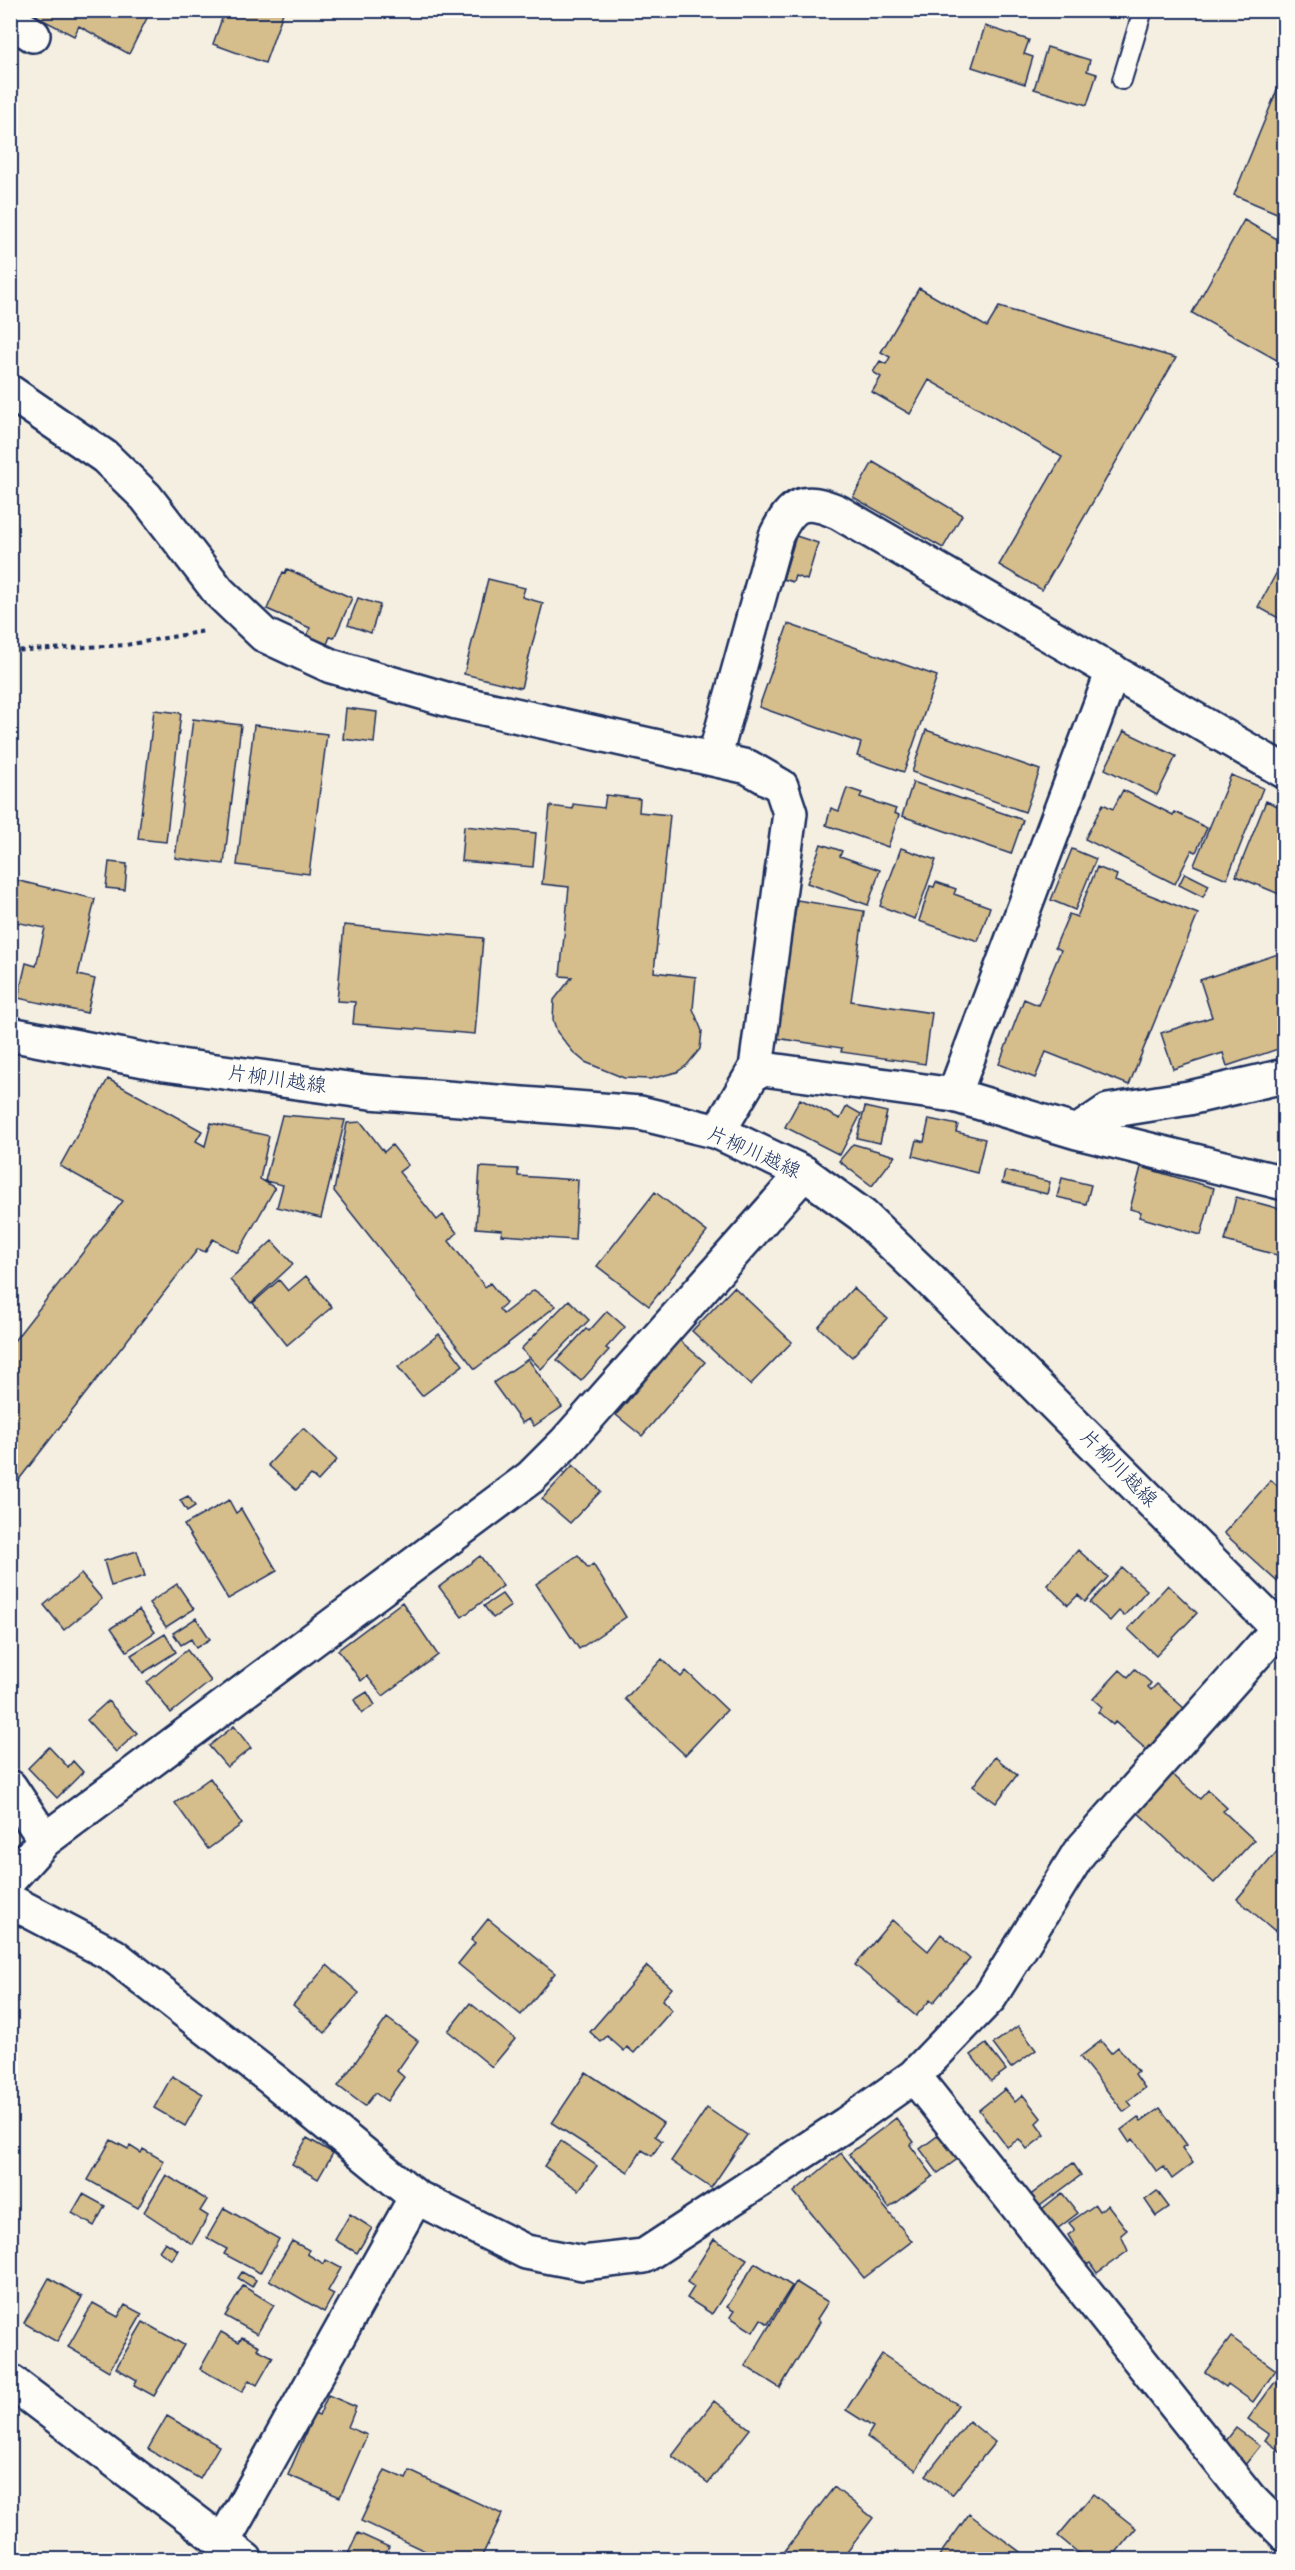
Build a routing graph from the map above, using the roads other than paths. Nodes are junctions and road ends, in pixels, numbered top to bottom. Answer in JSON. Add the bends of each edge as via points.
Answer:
{"nodes":[{"id":1,"x":1143,"y":10,"type":"edge"},
{"id":2,"x":1122,"y":80,"type":"dead end"},
{"id":3,"x":10,"y":392,"type":"edge"},
{"id":4,"x":1113,"y":671,"type":"junction"},
{"id":5,"x":714,"y":759,"type":"junction"},
{"id":6,"x":1284,"y":771,"type":"edge"},
{"id":7,"x":10,"y":1034,"type":"edge"},
{"id":8,"x":756,"y":1068,"type":"junction"},
{"id":9,"x":1284,"y":1076,"type":"edge"},
{"id":10,"x":954,"y":1095,"type":"junction"},
{"id":11,"x":718,"y":1132,"type":"junction"},
{"id":12,"x":1077,"y":1132,"type":"junction"},
{"id":13,"x":804,"y":1173,"type":"junction"},
{"id":14,"x":1284,"y":1183,"type":"edge"},
{"id":15,"x":1282,"y":1631,"type":"edge"},
{"id":16,"x":10,"y":1787,"type":"edge"},
{"id":17,"x":45,"y":1840,"type":"junction"},
{"id":18,"x":10,"y":1879,"type":"edge"},
{"id":19,"x":10,"y":1900,"type":"edge"},
{"id":20,"x":915,"y":2076,"type":"junction"},
{"id":21,"x":416,"y":2197,"type":"junction"},
{"id":22,"x":10,"y":2380,"type":"edge"},
{"id":23,"x":1284,"y":2533,"type":"edge"},
{"id":24,"x":235,"y":2551,"type":"edge"}],
"edges":[{"from":1,"to":2,"type":"lane"},
{"from":3,"to":5,"type":"street","via":[[105,457],[146,497],[219,592],[264,635],[331,666],[434,696]]},
{"from":4,"to":5,"type":"street","via":[[838,512],[819,504],[801,504],[786,516],[776,536]]},
{"from":4,"to":6,"type":"street"},
{"from":4,"to":10,"type":"street"},
{"from":5,"to":8,"type":"street","via":[[748,767],[781,786],[790,813]]},
{"from":7,"to":11,"type":"street","name":"片柳川越線","via":[[165,1064],[370,1092],[640,1113]]},
{"from":8,"to":10,"type":"street"},
{"from":8,"to":11,"type":"street"},
{"from":9,"to":12,"type":"street","via":[[1189,1098],[1108,1111]]},
{"from":10,"to":12,"type":"street"},
{"from":11,"to":13,"type":"street","name":"片柳川越線"},
{"from":12,"to":14,"type":"street"},
{"from":13,"to":15,"type":"street","name":"片柳川越線","via":[[862,1215],[927,1277]]},
{"from":13,"to":17,"type":"street","via":[[531,1477]]},
{"from":15,"to":20,"type":"street","via":[[1079,1853],[990,1997]]},
{"from":16,"to":17,"type":"street"},
{"from":17,"to":18,"type":"street"},
{"from":19,"to":21,"type":"street","via":[[113,1955]]},
{"from":20,"to":21,"type":"street","via":[[644,2256],[583,2263],[526,2252]]},
{"from":20,"to":23,"type":"street","via":[[1250,2499]]},
{"from":21,"to":24,"type":"street"},
{"from":22,"to":24,"type":"street"}]}
